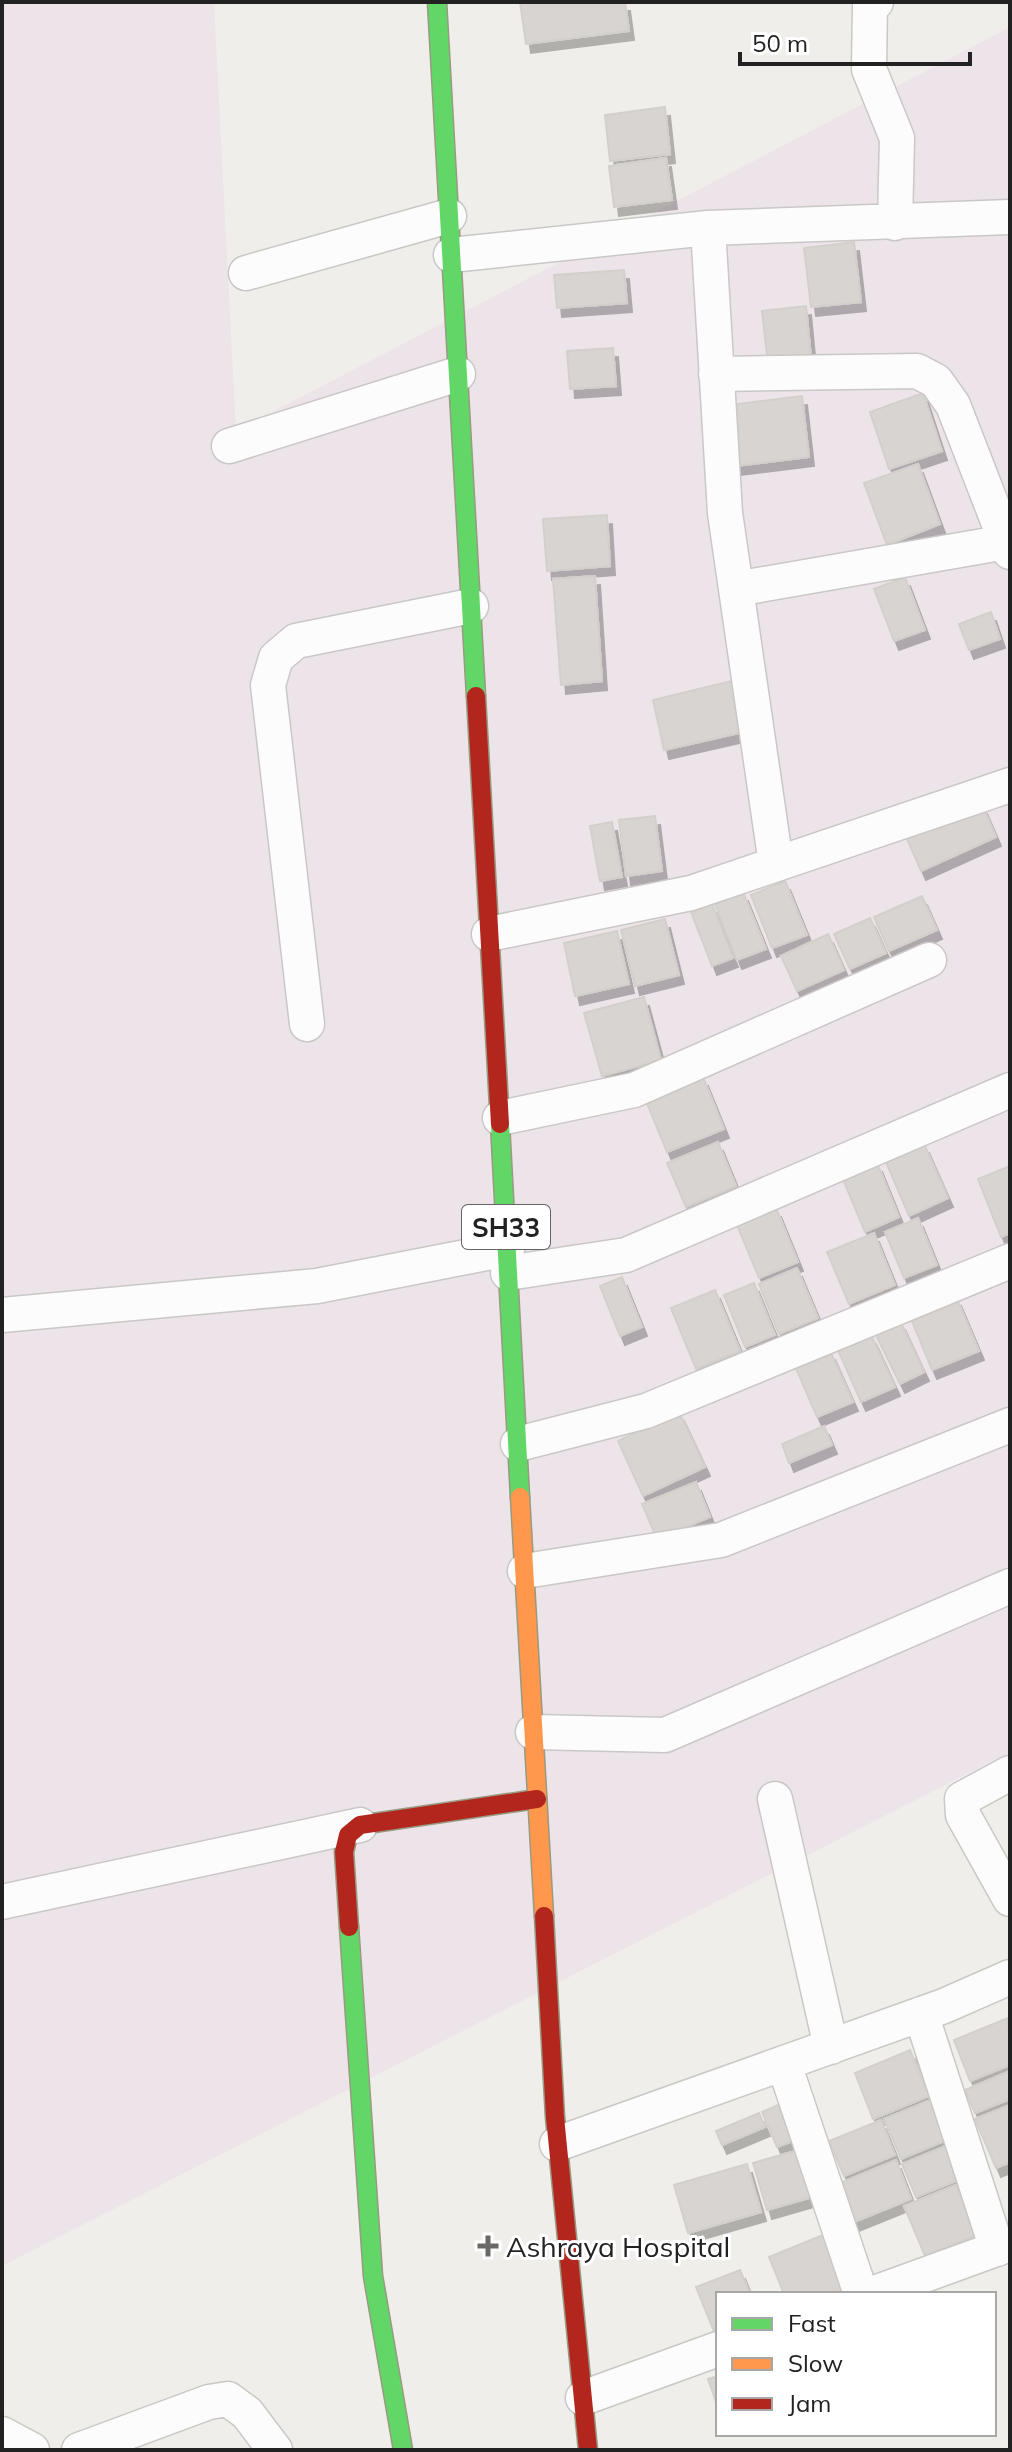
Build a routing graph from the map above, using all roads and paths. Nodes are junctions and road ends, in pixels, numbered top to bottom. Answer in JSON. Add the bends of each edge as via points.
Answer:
{"nodes":[{"id":1,"x":437,"y":2,"type":"edge"},
{"id":2,"x":876,"y":2,"type":"edge"},
{"id":3,"x":449,"y":216,"type":"junction"},
{"id":4,"x":1010,"y":217,"type":"edge"},
{"id":5,"x":895,"y":223,"type":"junction"},
{"id":6,"x":708,"y":228,"type":"junction"},
{"id":7,"x":451,"y":255,"type":"junction"},
{"id":8,"x":246,"y":273,"type":"dead end"},
{"id":9,"x":458,"y":374,"type":"junction"},
{"id":10,"x":716,"y":374,"type":"junction"},
{"id":11,"x":229,"y":446,"type":"dead end"},
{"id":12,"x":1008,"y":547,"type":"edge"},
{"id":13,"x":736,"y":589,"type":"junction"},
{"id":14,"x":471,"y":606,"type":"junction"},
{"id":15,"x":1010,"y":785,"type":"edge"},
{"id":16,"x":776,"y":864,"type":"junction"},
{"id":17,"x":489,"y":934,"type":"junction"},
{"id":18,"x":929,"y":960,"type":"dead end"},
{"id":19,"x":307,"y":1024,"type":"dead end"},
{"id":20,"x":1010,"y":1090,"type":"edge"},
{"id":21,"x":500,"y":1118,"type":"junction"},
{"id":22,"x":508,"y":1261,"type":"junction"},
{"id":23,"x":1010,"y":1261,"type":"edge"},
{"id":24,"x":2,"y":1315,"type":"edge"},
{"id":25,"x":1010,"y":1425,"type":"edge"},
{"id":26,"x":518,"y":1444,"type":"junction"},
{"id":27,"x":525,"y":1571,"type":"junction"},
{"id":28,"x":1010,"y":1586,"type":"edge"},
{"id":29,"x":533,"y":1732,"type":"junction"},
{"id":30,"x":1010,"y":1773,"type":"edge"},
{"id":31,"x":537,"y":1799,"type":"junction"},
{"id":32,"x":775,"y":1799,"type":"dead end"},
{"id":33,"x":360,"y":1825,"type":"junction"},
{"id":34,"x":1010,"y":1899,"type":"edge"},
{"id":35,"x":2,"y":1902,"type":"edge"},
{"id":36,"x":1010,"y":1977,"type":"edge"},
{"id":37,"x":921,"y":2014,"type":"junction"},
{"id":38,"x":831,"y":2047,"type":"junction"},
{"id":39,"x":784,"y":2064,"type":"junction"},
{"id":40,"x":557,"y":2144,"type":"junction"},
{"id":41,"x":1003,"y":2247,"type":"edge"},
{"id":42,"x":860,"y":2292,"type":"edge"},
{"id":43,"x":878,"y":2292,"type":"edge"},
{"id":44,"x":716,"y":2350,"type":"edge"},
{"id":45,"x":583,"y":2398,"type":"junction"},
{"id":46,"x":2,"y":2434,"type":"edge"},
{"id":47,"x":32,"y":2450,"type":"edge"},
{"id":48,"x":79,"y":2450,"type":"edge"},
{"id":49,"x":275,"y":2450,"type":"edge"},
{"id":50,"x":403,"y":2450,"type":"edge"},
{"id":51,"x":588,"y":2450,"type":"edge"}],
"edges":[{"from":1,"to":3,"type":"main road","number":"SH33"},
{"from":2,"to":5,"type":"street","via":[[870,5],[869,69],[897,138]]},
{"from":3,"to":7,"type":"main road","number":"SH33"},
{"from":3,"to":8,"type":"street"},
{"from":4,"to":5,"type":"street"},
{"from":5,"to":6,"type":"street"},
{"from":6,"to":7,"type":"street"},
{"from":6,"to":10,"type":"street"},
{"from":7,"to":9,"type":"main road","number":"SH33"},
{"from":9,"to":11,"type":"street"},
{"from":9,"to":14,"type":"main road","number":"SH33"},
{"from":10,"to":12,"type":"street","via":[[917,371],[936,381],[953,405]]},
{"from":10,"to":13,"type":"street"},
{"from":12,"to":13,"type":"street"},
{"from":13,"to":16,"type":"street"},
{"from":14,"to":17,"type":"main road","number":"SH33"},
{"from":14,"to":19,"type":"street","via":[[296,641],[276,658],[268,685]]},
{"from":15,"to":16,"type":"street"},
{"from":16,"to":17,"type":"street","via":[[691,893]]},
{"from":17,"to":21,"type":"main road","number":"SH33"},
{"from":18,"to":21,"type":"street","via":[[634,1090]]},
{"from":20,"to":22,"type":"street","via":[[626,1255]]},
{"from":21,"to":22,"type":"main road","number":"SH33"},
{"from":22,"to":24,"type":"street","via":[[317,1286]]},
{"from":22,"to":26,"type":"main road","number":"SH33"},
{"from":23,"to":26,"type":"street","via":[[646,1411]]},
{"from":25,"to":27,"type":"street","via":[[721,1540]]},
{"from":26,"to":27,"type":"main road","number":"SH33"},
{"from":27,"to":29,"type":"main road","number":"SH33"},
{"from":28,"to":29,"type":"street","via":[[665,1735]]},
{"from":29,"to":31,"type":"main road","number":"SH33"},
{"from":30,"to":34,"type":"street","via":[[962,1799],[963,1815]]},
{"from":31,"to":33,"type":"main road"},
{"from":31,"to":40,"type":"main road","number":"SH33"},
{"from":32,"to":38,"type":"street"},
{"from":33,"to":35,"type":"street"},
{"from":33,"to":50,"type":"main road","via":[[348,1835],[344,1852],[373,2276]]},
{"from":36,"to":37,"type":"street"},
{"from":37,"to":38,"type":"street"},
{"from":37,"to":41,"type":"street"},
{"from":38,"to":39,"type":"street"},
{"from":39,"to":40,"type":"street"},
{"from":39,"to":42,"type":"street"},
{"from":40,"to":45,"type":"main road","number":"SH33"},
{"from":41,"to":43,"type":"street"},
{"from":44,"to":45,"type":"street"},
{"from":45,"to":51,"type":"main road","number":"SH33"},
{"from":46,"to":47,"type":"street"},
{"from":48,"to":49,"type":"street","via":[[228,2399],[247,2413]]}]}
